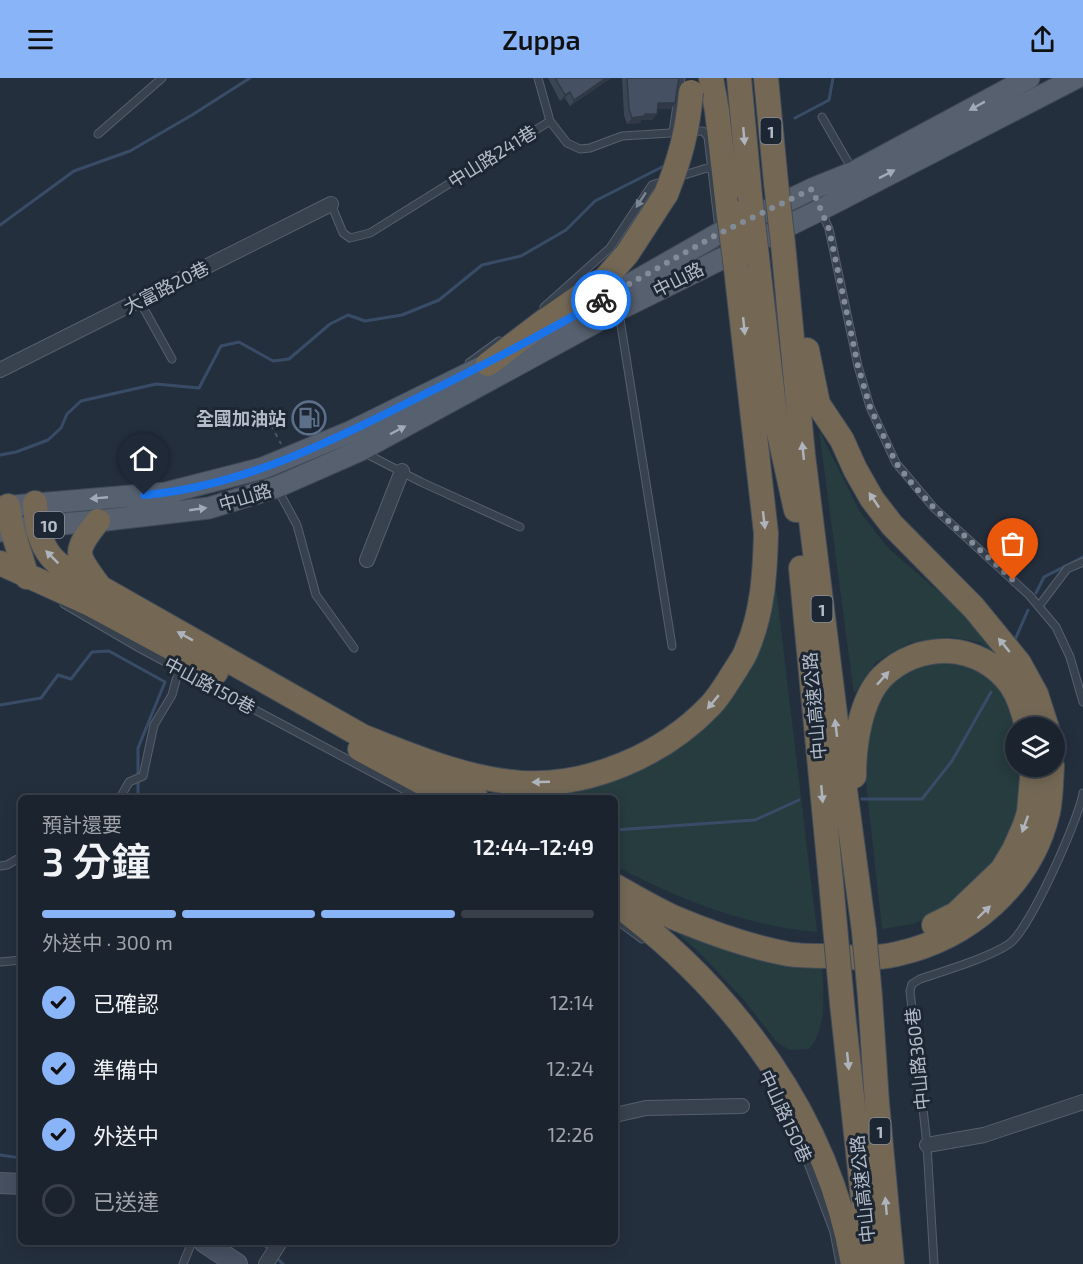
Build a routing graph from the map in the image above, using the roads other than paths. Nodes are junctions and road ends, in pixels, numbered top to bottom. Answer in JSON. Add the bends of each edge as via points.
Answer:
{"nodes":[{"id":1,"x":162,"y":78,"type":"edge"},
{"id":2,"x":538,"y":78,"type":"edge"},
{"id":3,"x":711,"y":78,"type":"edge"},
{"id":4,"x":739,"y":78,"type":"edge"},
{"id":5,"x":766,"y":78,"type":"edge"},
{"id":6,"x":1029,"y":78,"type":"edge"},
{"id":7,"x":1076,"y":78,"type":"edge"},
{"id":8,"x":688,"y":83,"type":"edge"},
{"id":9,"x":822,"y":117,"type":"dead end"},
{"id":10,"x":550,"y":120,"type":"junction"},
{"id":11,"x":673,"y":132,"type":"junction"},
{"id":12,"x":98,"y":134,"type":"dead end"},
{"id":13,"x":710,"y":167,"type":"junction"},
{"id":14,"x":858,"y":179,"type":"junction"},
{"id":15,"x":812,"y":189,"type":"junction"},
{"id":16,"x":331,"y":204,"type":"joint"},
{"id":17,"x":820,"y":210,"type":"junction"},
{"id":18,"x":718,"y":234,"type":"junction"},
{"id":19,"x":738,"y":261,"type":"junction"},
{"id":20,"x":787,"y":286,"type":"junction"},
{"id":21,"x":139,"y":300,"type":"junction"},
{"id":22,"x":618,"y":310,"type":"junction"},
{"id":23,"x":533,"y":315,"type":"dead end"},
{"id":24,"x":507,"y":335,"type":"dead end"},
{"id":25,"x":172,"y":359,"type":"dead end"},
{"id":26,"x":488,"y":364,"type":"junction"},
{"id":27,"x":0,"y":370,"type":"edge"},
{"id":28,"x":429,"y":392,"type":"junction"},
{"id":29,"x":350,"y":432,"type":"junction"},
{"id":30,"x":361,"y":450,"type":"junction"},
{"id":31,"x":402,"y":471,"type":"junction"},
{"id":32,"x":277,"y":487,"type":"junction"},
{"id":33,"x":35,"y":514,"type":"junction"},
{"id":34,"x":5,"y":518,"type":"edge"},
{"id":35,"x":98,"y":521,"type":"junction"},
{"id":36,"x":520,"y":527,"type":"dead end"},
{"id":37,"x":367,"y":560,"type":"dead end"},
{"id":38,"x":1083,"y":562,"type":"edge"},
{"id":39,"x":19,"y":577,"type":"edge"},
{"id":40,"x":60,"y":602,"type":"dead end"},
{"id":41,"x":99,"y":602,"type":"junction"},
{"id":42,"x":1039,"y":606,"type":"junction"},
{"id":43,"x":672,"y":646,"type":"dead end"},
{"id":44,"x":354,"y":648,"type":"dead end"},
{"id":45,"x":179,"y":669,"type":"junction"},
{"id":46,"x":1083,"y":702,"type":"edge"},
{"id":47,"x":1024,"y":717,"type":"edge"},
{"id":48,"x":1043,"y":717,"type":"edge"},
{"id":49,"x":364,"y":737,"type":"junction"},
{"id":50,"x":1032,"y":777,"type":"edge"},
{"id":51,"x":1051,"y":777,"type":"edge"},
{"id":52,"x":1083,"y":793,"type":"edge"},
{"id":53,"x":122,"y":795,"type":"edge"},
{"id":54,"x":414,"y":795,"type":"edge"},
{"id":55,"x":446,"y":795,"type":"edge"},
{"id":56,"x":470,"y":795,"type":"edge"},
{"id":57,"x":18,"y":859,"type":"edge"},
{"id":58,"x":0,"y":866,"type":"edge"},
{"id":59,"x":618,"y":876,"type":"edge"},
{"id":60,"x":618,"y":888,"type":"edge"},
{"id":61,"x":618,"y":905,"type":"edge"},
{"id":62,"x":618,"y":921,"type":"edge"},
{"id":63,"x":864,"y":931,"type":"junction"},
{"id":64,"x":651,"y":947,"type":"dead end"},
{"id":65,"x":18,"y":960,"type":"edge"},
{"id":66,"x":0,"y":962,"type":"edge"},
{"id":67,"x":686,"y":975,"type":"dead end"},
{"id":68,"x":780,"y":1096,"type":"dead end"},
{"id":69,"x":1083,"y":1102,"type":"edge"},
{"id":70,"x":742,"y":1107,"type":"dead end"},
{"id":71,"x":618,"y":1114,"type":"edge"},
{"id":72,"x":793,"y":1123,"type":"dead end"},
{"id":73,"x":927,"y":1145,"type":"junction"},
{"id":74,"x":0,"y":1183,"type":"edge"},
{"id":75,"x":18,"y":1184,"type":"edge"},
{"id":76,"x":191,"y":1245,"type":"edge"},
{"id":77,"x":208,"y":1245,"type":"edge"},
{"id":78,"x":278,"y":1245,"type":"edge"},
{"id":79,"x":183,"y":1264,"type":"edge"},
{"id":80,"x":237,"y":1264,"type":"edge"},
{"id":81,"x":266,"y":1264,"type":"edge"},
{"id":82,"x":840,"y":1264,"type":"edge"},
{"id":83,"x":853,"y":1264,"type":"edge"},
{"id":84,"x":870,"y":1264,"type":"edge"},
{"id":85,"x":892,"y":1264,"type":"edge"},
{"id":86,"x":934,"y":1264,"type":"edge"}],
"edges":[{"from":1,"to":12,"type":"lane"},
{"from":2,"to":10,"type":"lane"},
{"from":3,"to":19,"type":"highway","bridge":true},
{"from":4,"to":19,"type":"highway","name":"中山高速公路","number":"1","one_way":true,"bridge":true,"via":[[750,196]]},
{"from":5,"to":20,"type":"highway","name":"中山高速公路","number":"1","bridge":true},
{"from":6,"to":14,"type":"main road","name":"中山路","number":"10","one_way":true},
{"from":14,"to":7,"type":"main road","name":"中山路","number":"10","one_way":true},
{"from":8,"to":11,"type":"lane"},
{"from":8,"to":26,"type":"highway","bridge":true,"via":[[688,124],[679,159],[666,194],[627,254],[605,279]]},
{"from":9,"to":14,"type":"lane"},
{"from":10,"to":11,"type":"lane","name":"中山路241巷","via":[[567,143],[580,149],[622,136]]},
{"from":10,"to":16,"type":"lane","name":"中山路241巷","via":[[370,233],[350,238],[343,233]]},
{"from":11,"to":13,"type":"lane","name":"中山路241巷","via":[[703,131],[708,137]]},
{"from":13,"to":18,"type":"lane","name":"中山路241巷"},
{"from":13,"to":23,"type":"lane","one_way":true,"via":[[652,185],[610,248]]},
{"from":14,"to":15,"type":"main road","name":"中山路","number":"10"},
{"from":14,"to":17,"type":"main road","name":"中山路","number":"10"},
{"from":15,"to":17,"type":"lane"},
{"from":15,"to":18,"type":"main road","name":"中山路","number":"10"},
{"from":16,"to":21,"type":"street","name":"大富路20巷"},
{"from":17,"to":19,"type":"main road","name":"中山路","number":"10"},
{"from":17,"to":42,"type":"lane","via":[[829,229],[870,407],[896,463],[934,508]]},
{"from":18,"to":19,"type":"lane","name":"中山路241巷"},
{"from":18,"to":26,"type":"main road","name":"中山路","number":"10"},
{"from":19,"to":22,"type":"main road","name":"中山路","number":"10"},
{"from":19,"to":49,"type":"highway","one_way":true,"via":[[766,533],[765,572],[747,650],[710,706],[640,757],[559,782],[487,779]]},
{"from":19,"to":84,"type":"highway","name":"中山高速公路","number":"1","one_way":true,"bridge":true,"via":[[795,503]]},
{"from":48,"to":20,"type":"highway","one_way":true,"via":[[1019,663],[974,608],[891,525],[872,499],[842,440],[818,404],[803,324]]},
{"from":63,"to":20,"type":"highway","name":"中山高速公路","number":"1","one_way":true,"via":[[803,455]]},
{"from":21,"to":25,"type":"lane"},
{"from":21,"to":27,"type":"street","name":"大富路20巷"},
{"from":30,"to":22,"type":"main road","name":"中山路","number":"10","one_way":true},
{"from":22,"to":43,"type":"lane"},
{"from":24,"to":28,"type":"lane"},
{"from":26,"to":28,"type":"main road","name":"中山路","number":"10"},
{"from":28,"to":29,"type":"main road","name":"中山路","number":"10"},
{"from":29,"to":30,"type":"lane"},
{"from":29,"to":33,"type":"main road","name":"中山路","number":"10","one_way":true,"via":[[229,478],[166,493]]},
{"from":30,"to":31,"type":"lane"},
{"from":30,"to":32,"type":"main road","name":"中山路","number":"10"},
{"from":31,"to":36,"type":"lane"},
{"from":31,"to":37,"type":"street"},
{"from":35,"to":32,"type":"main road","name":"中山路","number":"10","one_way":true,"via":[[208,508]]},
{"from":32,"to":44,"type":"lane","via":[[297,525],[316,595]]},
{"from":33,"to":34,"type":"main road","name":"中山路","number":"10"},
{"from":33,"to":35,"type":"main road","name":"中山路","number":"10"},
{"from":41,"to":33,"type":"highway","one_way":true,"via":[[47,554]]},
{"from":34,"to":39,"type":"highway"},
{"from":35,"to":41,"type":"highway","via":[[79,551]]},
{"from":38,"to":42,"type":"lane","via":[[1067,569]]},
{"from":39,"to":41,"type":"highway"},
{"from":40,"to":41,"type":"lane","name":"中山路150巷"},
{"from":41,"to":45,"type":"lane","name":"中山路150巷"},
{"from":49,"to":41,"type":"highway","one_way":true},
{"from":41,"to":55,"type":"highway"},
{"from":42,"to":46,"type":"lane","via":[[1064,640]]},
{"from":45,"to":53,"type":"lane","via":[[172,695],[154,725],[143,776],[129,782]]},
{"from":45,"to":54,"type":"lane","name":"中山路150巷"},
{"from":63,"to":47,"type":"highway","one_way":true,"via":[[854,806],[854,751],[862,718],[881,678],[910,658],[954,650],[993,665],[1011,685]]},
{"from":49,"to":56,"type":"highway"},
{"from":50,"to":59,"type":"highway","one_way":true,"via":[[1025,825],[1002,870],[956,914],[890,942],[836,947],[752,931]]},
{"from":60,"to":51,"type":"highway","one_way":true,"via":[[675,918],[734,940],[789,954],[895,955],[950,935],[978,919],[1005,891],[1036,847],[1047,813]]},
{"from":52,"to":73,"type":"lane","name":"中山路360巷","via":[[1065,846],[1026,924],[1011,943],[912,984]]},
{"from":57,"to":58,"type":"lane"},
{"from":61,"to":83,"type":"highway","via":[[702,978],[757,1044],[808,1126],[824,1162]]},
{"from":62,"to":64,"type":"lane"},
{"from":85,"to":63,"type":"highway","name":"中山高速公路","number":"1","one_way":true,"bridge":true},
{"from":65,"to":66,"type":"lane"},
{"from":67,"to":68,"type":"lane","name":"中山路150巷","via":[[725,1011],[772,1078]]},
{"from":69,"to":73,"type":"street","via":[[984,1135]]},
{"from":70,"to":71,"type":"street","via":[[646,1108]]},
{"from":72,"to":82,"type":"lane","name":"中山路150巷","via":[[834,1232]]},
{"from":73,"to":86,"type":"lane","name":"中山路360巷"},
{"from":74,"to":75,"type":"street"},
{"from":76,"to":79,"type":"lane"},
{"from":77,"to":80,"type":"street"},
{"from":78,"to":81,"type":"street"}]}
